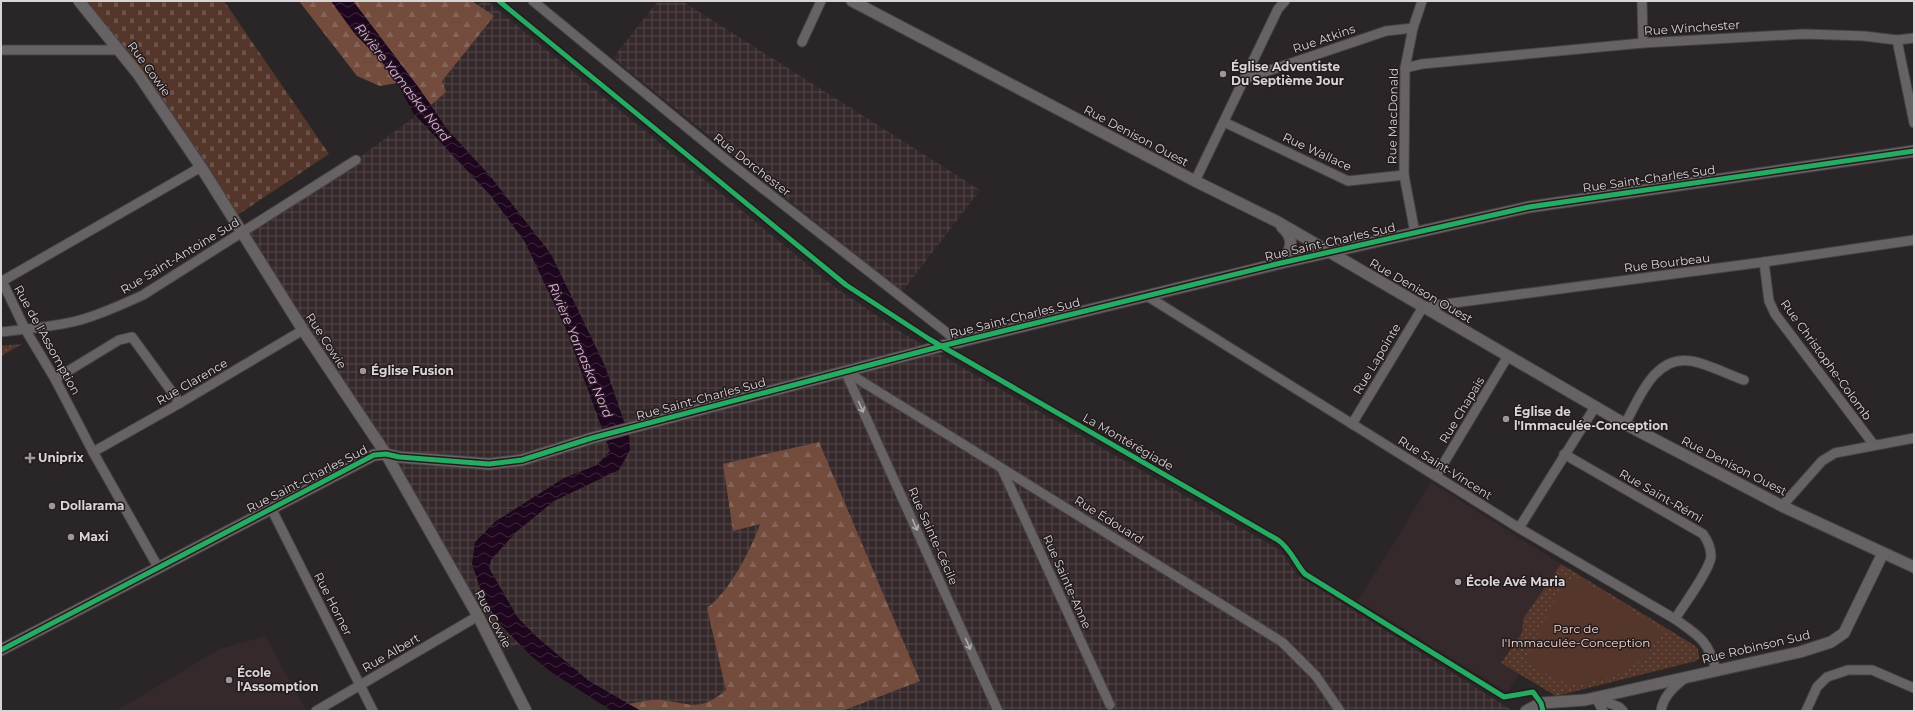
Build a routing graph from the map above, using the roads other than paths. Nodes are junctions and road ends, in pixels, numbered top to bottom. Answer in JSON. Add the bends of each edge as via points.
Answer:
{"nodes":[{"id":1,"x":79,"y":1,"type":"edge"},
{"id":2,"x":533,"y":1,"type":"edge"},
{"id":3,"x":821,"y":1,"type":"edge"},
{"id":4,"x":852,"y":1,"type":"edge"},
{"id":5,"x":1285,"y":1,"type":"edge"},
{"id":6,"x":1422,"y":1,"type":"edge"},
{"id":7,"x":1642,"y":1,"type":"edge"},
{"id":8,"x":1413,"y":28,"type":"junction"},
{"id":9,"x":1914,"y":38,"type":"edge"},
{"id":10,"x":1897,"y":40,"type":"junction"},
{"id":11,"x":802,"y":42,"type":"dead end"},
{"id":12,"x":1642,"y":43,"type":"junction"},
{"id":13,"x":1,"y":50,"type":"edge"},
{"id":14,"x":118,"y":50,"type":"junction"},
{"id":15,"x":1405,"y":68,"type":"junction"},
{"id":16,"x":1244,"y":79,"type":"junction"},
{"id":17,"x":1224,"y":122,"type":"junction"},
{"id":18,"x":1914,"y":123,"type":"edge"},
{"id":19,"x":1914,"y":151,"type":"edge"},
{"id":20,"x":356,"y":160,"type":"dead end"},
{"id":21,"x":201,"y":166,"type":"junction"},
{"id":22,"x":1404,"y":175,"type":"junction"},
{"id":23,"x":1195,"y":181,"type":"junction"},
{"id":24,"x":1278,"y":222,"type":"junction"},
{"id":25,"x":242,"y":233,"type":"junction"},
{"id":26,"x":1416,"y":233,"type":"junction"},
{"id":27,"x":1914,"y":240,"type":"edge"},
{"id":28,"x":1330,"y":253,"type":"junction"},
{"id":29,"x":1764,"y":262,"type":"junction"},
{"id":30,"x":1281,"y":263,"type":"junction"},
{"id":31,"x":1147,"y":296,"type":"junction"},
{"id":32,"x":1423,"y":307,"type":"junction"},
{"id":33,"x":25,"y":329,"type":"junction"},
{"id":34,"x":303,"y":330,"type":"junction"},
{"id":35,"x":1,"y":332,"type":"edge"},
{"id":36,"x":960,"y":343,"type":"junction"},
{"id":37,"x":1508,"y":356,"type":"junction"},
{"id":38,"x":845,"y":371,"type":"junction"},
{"id":39,"x":55,"y":379,"type":"junction"},
{"id":40,"x":1744,"y":380,"type":"dead end"},
{"id":41,"x":180,"y":403,"type":"junction"},
{"id":42,"x":1595,"y":407,"type":"junction"},
{"id":43,"x":1352,"y":424,"type":"junction"},
{"id":44,"x":1625,"y":424,"type":"junction"},
{"id":45,"x":1914,"y":438,"type":"edge"},
{"id":46,"x":1874,"y":445,"type":"junction"},
{"id":47,"x":93,"y":452,"type":"junction"},
{"id":48,"x":386,"y":454,"type":"junction"},
{"id":49,"x":1564,"y":454,"type":"junction"},
{"id":50,"x":1002,"y":469,"type":"junction"},
{"id":51,"x":1436,"y":476,"type":"junction"},
{"id":52,"x":1782,"y":506,"type":"junction"},
{"id":53,"x":271,"y":508,"type":"junction"},
{"id":54,"x":1519,"y":528,"type":"junction"},
{"id":55,"x":1883,"y":553,"type":"junction"},
{"id":56,"x":158,"y":567,"type":"junction"},
{"id":57,"x":1914,"y":567,"type":"edge"},
{"id":58,"x":478,"y":616,"type":"junction"},
{"id":59,"x":1675,"y":619,"type":"junction"},
{"id":60,"x":1,"y":650,"type":"edge"},
{"id":61,"x":1716,"y":670,"type":"junction"},
{"id":62,"x":1685,"y":678,"type":"junction"},
{"id":63,"x":360,"y":685,"type":"junction"},
{"id":64,"x":1914,"y":688,"type":"edge"},
{"id":65,"x":1591,"y":699,"type":"junction"},
{"id":66,"x":1110,"y":705,"type":"dead end"},
{"id":67,"x":316,"y":711,"type":"edge"},
{"id":68,"x":373,"y":711,"type":"edge"},
{"id":69,"x":526,"y":711,"type":"edge"},
{"id":70,"x":998,"y":711,"type":"edge"},
{"id":71,"x":1340,"y":711,"type":"edge"},
{"id":72,"x":1526,"y":711,"type":"edge"},
{"id":73,"x":1560,"y":711,"type":"edge"},
{"id":74,"x":1602,"y":711,"type":"edge"},
{"id":75,"x":1623,"y":711,"type":"edge"},
{"id":76,"x":1661,"y":711,"type":"edge"},
{"id":77,"x":1806,"y":711,"type":"edge"}],
"edges":[{"from":1,"to":14,"type":"street","name":"Rue Cowie"},
{"from":2,"to":36,"type":"street","name":"Rue Dorchester","via":[[729,162]]},
{"from":3,"to":11,"type":"street"},
{"from":4,"to":23,"type":"street","name":"Rue Denison Ouest"},
{"from":5,"to":16,"type":"street","via":[[1278,9]]},
{"from":6,"to":8,"type":"street","name":"Rue MacDonald"},
{"from":7,"to":12,"type":"street"},
{"from":8,"to":15,"type":"street","name":"Rue MacDonald"},
{"from":8,"to":16,"type":"street","name":"Rue Atkins","via":[[1386,31]]},
{"from":9,"to":10,"type":"street","name":"Rue Winchester"},
{"from":10,"to":12,"type":"street","name":"Rue Winchester","via":[[1804,34]]},
{"from":10,"to":18,"type":"street"},
{"from":12,"to":15,"type":"street","name":"Rue Winchester","via":[[1422,64]]},
{"from":13,"to":14,"type":"street"},
{"from":14,"to":21,"type":"street","name":"Rue Cowie","via":[[138,74]]},
{"from":15,"to":22,"type":"street","name":"Rue MacDonald"},
{"from":16,"to":17,"type":"street"},
{"from":17,"to":22,"type":"street","name":"Rue Wallace","via":[[1348,181]]},
{"from":17,"to":23,"type":"street"},
{"from":19,"to":26,"type":"street","name":"Rue Saint-Charles Sud","via":[[1529,207]]},
{"from":20,"to":25,"type":"street","name":"Rue Saint-Antoine Sud"},
{"from":21,"to":25,"type":"street","name":"Rue Cowie"},
{"from":21,"to":33,"type":"street","name":"Rue de l'Assomption","via":[[4,280],[4,287]]},
{"from":22,"to":26,"type":"street","name":"Rue MacDonald"},
{"from":23,"to":24,"type":"street","name":"Rue Denison Ouest"},
{"from":24,"to":28,"type":"street","name":"Rue Denison Ouest"},
{"from":24,"to":30,"type":"street","via":[[1289,232],[1292,242],[1289,254]]},
{"from":25,"to":33,"type":"street","name":"Rue Saint-Antoine Sud","via":[[143,295],[106,312],[79,321]]},
{"from":25,"to":34,"type":"street","name":"Rue Cowie"},
{"from":26,"to":28,"type":"street","name":"Rue Saint-Charles Sud"},
{"from":27,"to":29,"type":"street","name":"Rue Bourbeau"},
{"from":28,"to":30,"type":"street","name":"Rue Saint-Charles Sud"},
{"from":28,"to":32,"type":"street","name":"Rue Denison Ouest"},
{"from":29,"to":32,"type":"street","name":"Rue Bourbeau"},
{"from":29,"to":46,"type":"street","name":"Rue Christophe-Colomb","via":[[1769,302],[1775,314]]},
{"from":30,"to":31,"type":"street","name":"Rue Saint-Charles Sud"},
{"from":31,"to":36,"type":"street","name":"Rue Saint-Charles Sud"},
{"from":31,"to":43,"type":"street","name":"Rue Saint-Vincent"},
{"from":32,"to":37,"type":"street","name":"Rue Denison Ouest"},
{"from":32,"to":43,"type":"street","name":"Rue Lapointe"},
{"from":33,"to":35,"type":"street","name":"Rue Saint-Antoine Sud"},
{"from":33,"to":39,"type":"street","name":"Rue de l'Assomption"},
{"from":34,"to":41,"type":"street","name":"Rue Clarence"},
{"from":34,"to":48,"type":"street","name":"Rue Cowie"},
{"from":36,"to":38,"type":"street","name":"Rue Saint-Charles Sud"},
{"from":37,"to":42,"type":"street","name":"Rue Denison Ouest"},
{"from":37,"to":51,"type":"street","name":"Rue Chapais"},
{"from":38,"to":48,"type":"street","name":"Rue Saint-Charles Sud","via":[[592,438],[522,460],[489,464]]},
{"from":38,"to":50,"type":"street","name":"Rue Édouard"},
{"from":38,"to":70,"type":"street","name":"Rue Sainte-Cécile","one_way":true},
{"from":39,"to":41,"type":"street","via":[[118,340],[132,337]]},
{"from":39,"to":47,"type":"street","name":"Rue de l'Assomption"},
{"from":40,"to":44,"type":"street","via":[[1691,361],[1671,363],[1649,380]]},
{"from":41,"to":47,"type":"street","name":"Rue Clarence"},
{"from":42,"to":44,"type":"street","name":"Rue Denison Ouest"},
{"from":42,"to":49,"type":"street"},
{"from":43,"to":51,"type":"street","name":"Rue Saint-Vincent"},
{"from":44,"to":52,"type":"street","name":"Rue Denison Ouest"},
{"from":45,"to":46,"type":"street"},
{"from":46,"to":52,"type":"street","via":[[1835,453],[1822,461]]},
{"from":47,"to":56,"type":"street","name":"Rue de l'Assomption"},
{"from":48,"to":53,"type":"street","name":"Rue Saint-Charles Sud","via":[[374,455]]},
{"from":48,"to":58,"type":"street","name":"Rue Cowie"},
{"from":49,"to":54,"type":"street"},
{"from":49,"to":59,"type":"street","name":"Rue Saint-Rémi","via":[[1704,534],[1709,542],[1711,557],[1707,568]]},
{"from":50,"to":66,"type":"street","name":"Rue Sainte-Anne"},
{"from":50,"to":71,"type":"street","name":"Rue Édouard","via":[[1282,642],[1316,676]]},
{"from":51,"to":54,"type":"street","name":"Rue Saint-Vincent"},
{"from":52,"to":55,"type":"street","name":"Rue Denison Ouest"},
{"from":53,"to":56,"type":"street","name":"Rue Saint-Charles Sud"},
{"from":53,"to":63,"type":"street","name":"Rue Horner"},
{"from":54,"to":59,"type":"street","name":"Rue Saint-Vincent"},
{"from":55,"to":57,"type":"street","name":"Rue Denison Ouest"},
{"from":55,"to":61,"type":"street","name":"Rue Robinson Sud","via":[[1844,633],[1831,642],[1800,652]]},
{"from":56,"to":60,"type":"street","name":"Rue Saint-Charles Sud"},
{"from":58,"to":63,"type":"street","name":"Rue Albert"},
{"from":58,"to":69,"type":"street","name":"Rue Cowie"},
{"from":59,"to":61,"type":"street","name":"Rue Saint-Vincent","via":[[1706,643]]},
{"from":61,"to":62,"type":"street","name":"Rue Robinson Sud"},
{"from":62,"to":65,"type":"street","name":"Rue Robinson Sud"},
{"from":62,"to":76,"type":"street","via":[[1670,690]]},
{"from":63,"to":67,"type":"street","name":"Rue Albert"},
{"from":63,"to":68,"type":"street","name":"Rue Horner"},
{"from":64,"to":77,"type":"street","via":[[1872,670],[1848,670],[1828,677],[1817,687]]},
{"from":65,"to":72,"type":"street","name":"Rue Robinson Sud","via":[[1541,703]]},
{"from":65,"to":73,"type":"street","name":"Rue Robinson Sud"},
{"from":65,"to":74,"type":"street"},
{"from":65,"to":75,"type":"street"}]}
